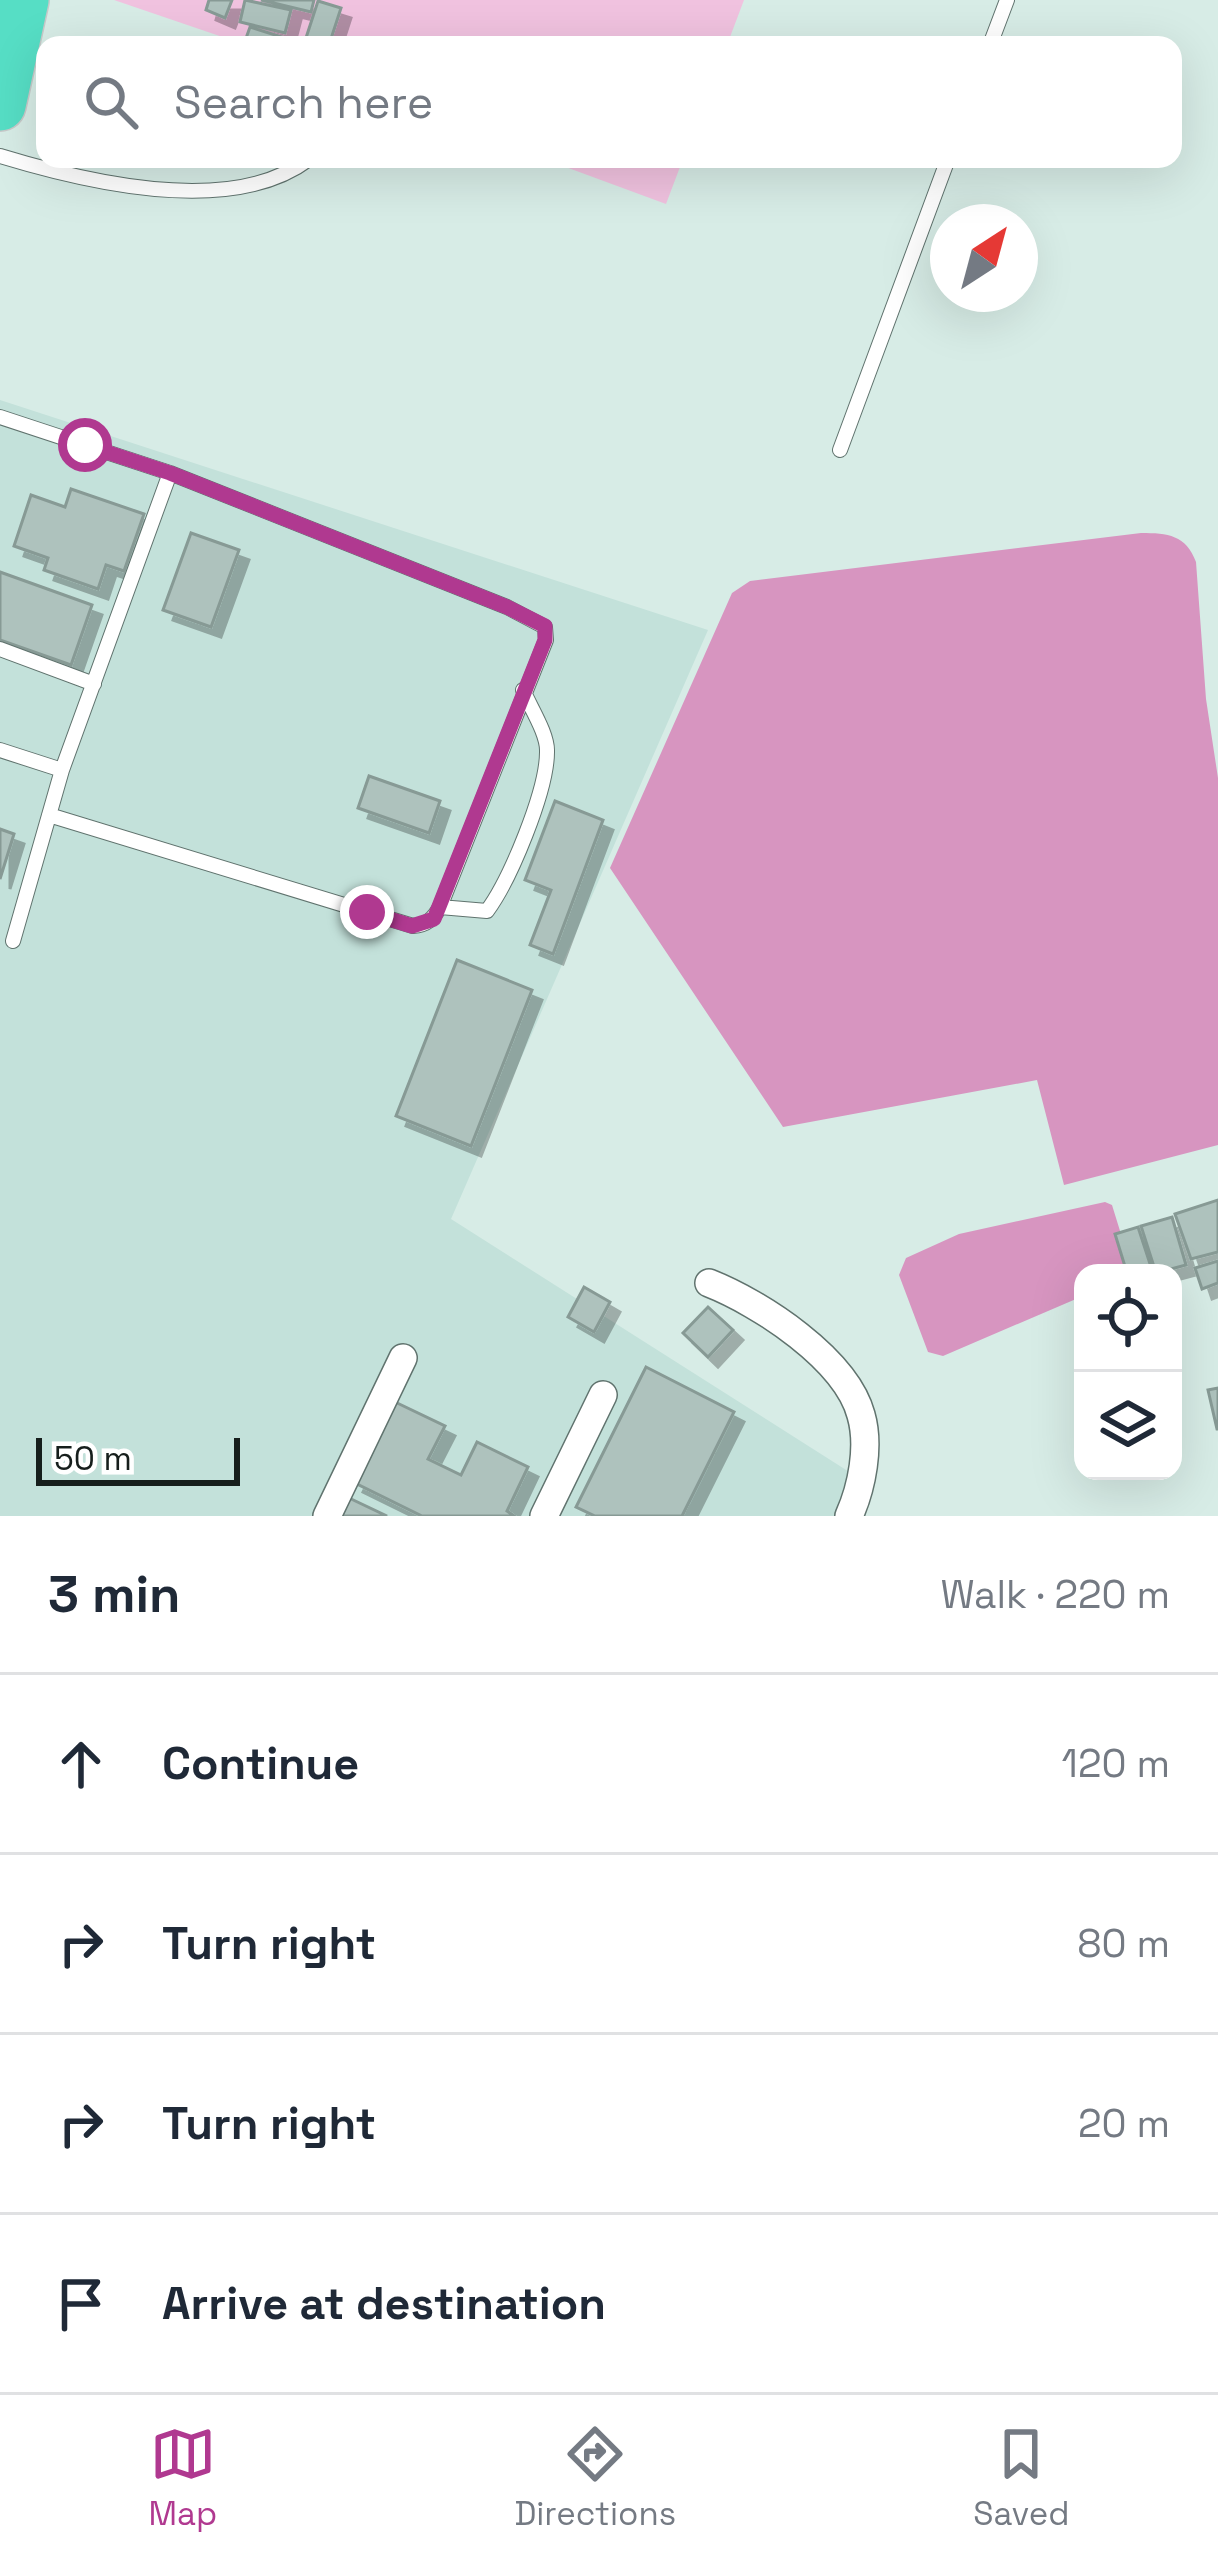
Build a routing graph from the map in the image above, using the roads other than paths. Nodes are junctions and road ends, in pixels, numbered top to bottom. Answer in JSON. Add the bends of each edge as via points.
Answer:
{"nodes":[{"id":1,"x":1007,"y":0,"type":"edge"},
{"id":2,"x":13,"y":23,"type":"edge"},
{"id":3,"x":993,"y":36,"type":"edge"},
{"id":4,"x":0,"y":105,"type":"edge"},
{"id":5,"x":0,"y":156,"type":"edge"},
{"id":6,"x":36,"y":167,"type":"edge"},
{"id":7,"x":40,"y":168,"type":"edge"},
{"id":8,"x":297,"y":168,"type":"edge"},
{"id":9,"x":945,"y":168,"type":"edge"},
{"id":10,"x":0,"y":417,"type":"edge"},
{"id":11,"x":840,"y":450,"type":"dead end"},
{"id":12,"x":170,"y":473,"type":"junction"},
{"id":13,"x":0,"y":649,"type":"edge"},
{"id":14,"x":94,"y":684,"type":"junction"},
{"id":15,"x":523,"y":690,"type":"junction"},
{"id":16,"x":0,"y":750,"type":"edge"},
{"id":17,"x":62,"y":770,"type":"junction"},
{"id":18,"x":49,"y":815,"type":"junction"},
{"id":19,"x":440,"y":907,"type":"junction"},
{"id":20,"x":13,"y":940,"type":"dead end"},
{"id":21,"x":709,"y":1283,"type":"dead end"},
{"id":22,"x":403,"y":1358,"type":"dead end"},
{"id":23,"x":603,"y":1395,"type":"dead end"},
{"id":24,"x":327,"y":1516,"type":"edge"},
{"id":25,"x":544,"y":1516,"type":"edge"},
{"id":26,"x":849,"y":1516,"type":"edge"}],
"edges":[{"from":1,"to":3,"type":"lane"},
{"from":2,"to":4,"type":"highway"},
{"from":5,"to":6,"type":"lane"},
{"from":7,"to":8,"type":"lane","via":[[184,191]]},
{"from":9,"to":11,"type":"lane"},
{"from":10,"to":12,"type":"lane"},
{"from":12,"to":14,"type":"lane"},
{"from":12,"to":15,"type":"lane","via":[[545,626]]},
{"from":13,"to":14,"type":"lane"},
{"from":14,"to":17,"type":"lane"},
{"from":15,"to":19,"type":"lane"},
{"from":15,"to":19,"type":"lane","via":[[548,749],[504,888],[488,911]]},
{"from":16,"to":17,"type":"lane"},
{"from":17,"to":18,"type":"lane"},
{"from":18,"to":19,"type":"lane","via":[[412,926],[434,919]]},
{"from":18,"to":20,"type":"lane"},
{"from":21,"to":26,"type":"street","via":[[784,1324],[850,1390],[862,1418],[862,1480]]},
{"from":22,"to":24,"type":"street"},
{"from":23,"to":25,"type":"street"}]}
